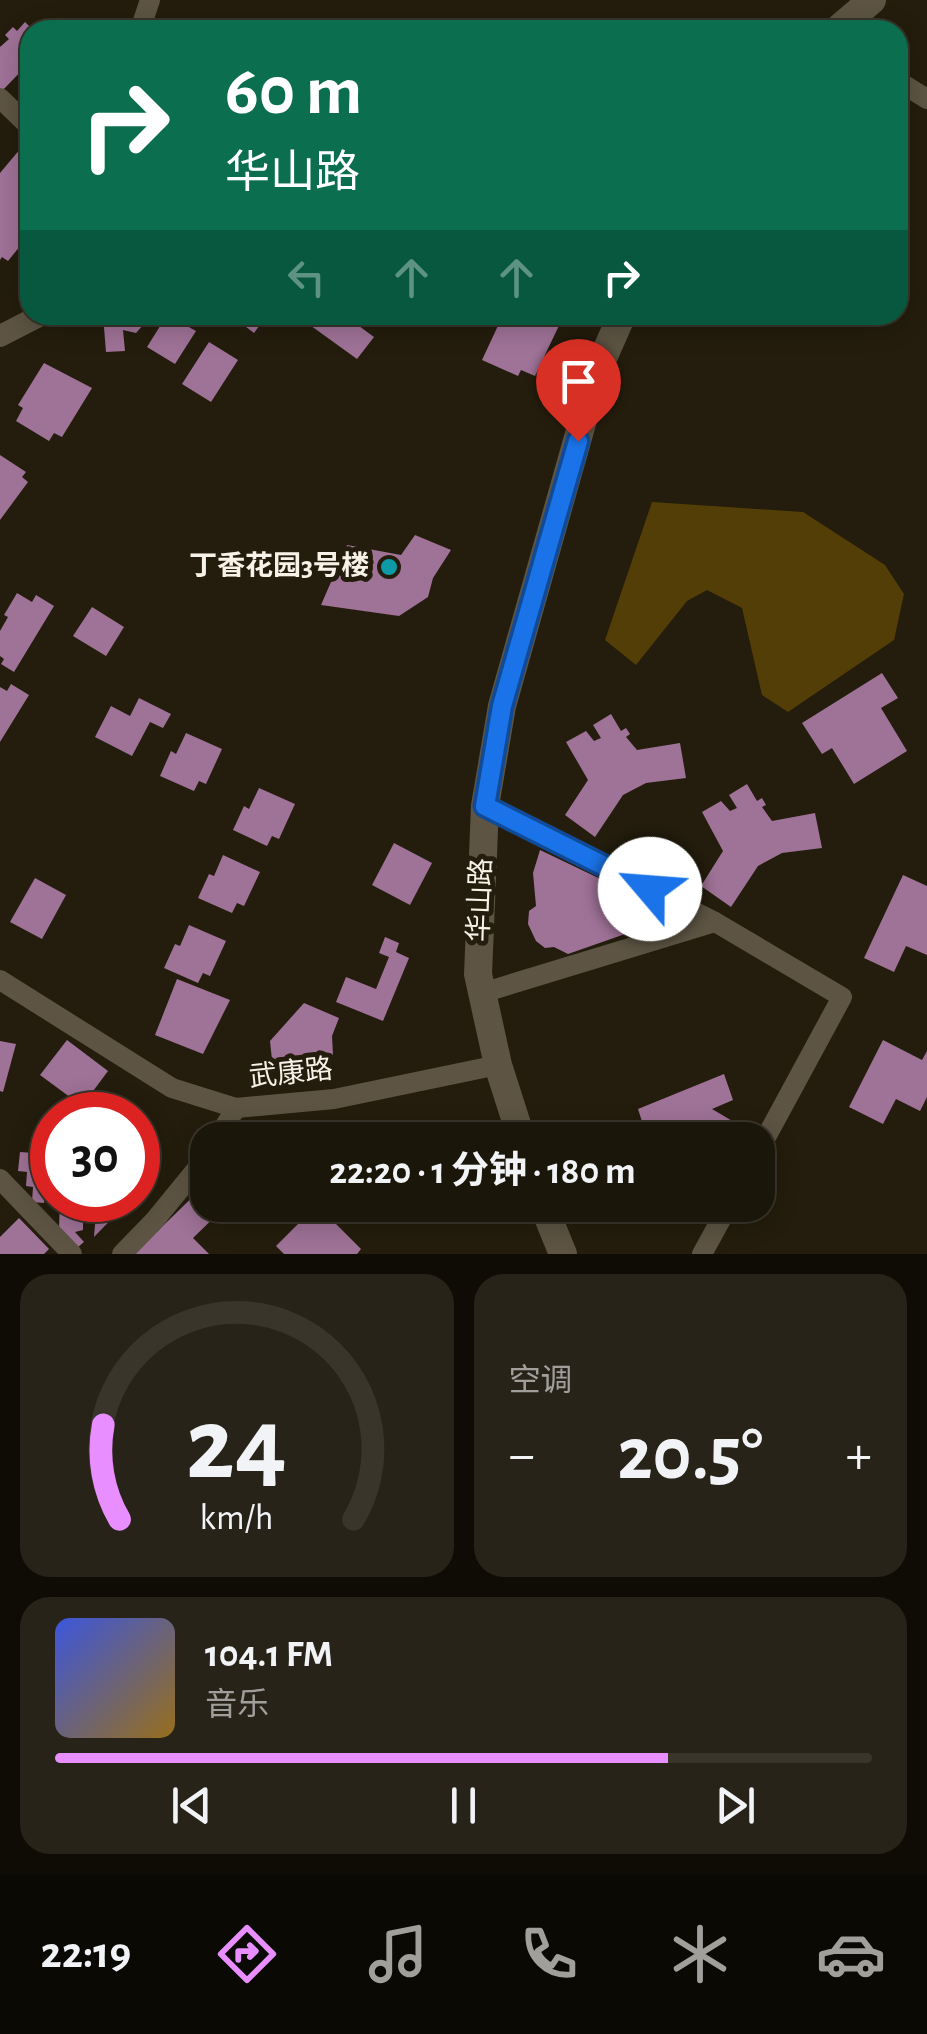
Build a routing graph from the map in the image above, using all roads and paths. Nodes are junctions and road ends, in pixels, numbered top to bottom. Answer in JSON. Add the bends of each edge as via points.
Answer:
{"nodes":[{"id":1,"x":872,"y":0,"type":"edge"},
{"id":2,"x":848,"y":20,"type":"edge"},
{"id":3,"x":0,"y":98,"type":"edge"},
{"id":4,"x":20,"y":117,"type":"edge"},
{"id":5,"x":618,"y":325,"type":"edge"},
{"id":6,"x":485,"y":806,"type":"junction"},
{"id":7,"x":716,"y":922,"type":"junction"},
{"id":8,"x":0,"y":980,"type":"edge"},
{"id":9,"x":482,"y":993,"type":"junction"},
{"id":10,"x":498,"y":1064,"type":"junction"},
{"id":11,"x":236,"y":1108,"type":"junction"},
{"id":12,"x":227,"y":1122,"type":"edge"},
{"id":13,"x":516,"y":1122,"type":"edge"},
{"id":14,"x":774,"y":1122,"type":"edge"},
{"id":15,"x":190,"y":1177,"type":"edge"},
{"id":16,"x":0,"y":1179,"type":"edge"},
{"id":17,"x":550,"y":1222,"type":"edge"},
{"id":18,"x":719,"y":1222,"type":"edge"},
{"id":19,"x":72,"y":1254,"type":"edge"},
{"id":20,"x":122,"y":1254,"type":"edge"},
{"id":21,"x":562,"y":1254,"type":"edge"},
{"id":22,"x":702,"y":1254,"type":"edge"}],
"edges":[{"from":1,"to":2,"type":"main road"},
{"from":3,"to":4,"type":"street"},
{"from":5,"to":6,"type":"main road","name":"华山路","via":[[596,374],[502,706]]},
{"from":6,"to":7,"type":"street"},
{"from":6,"to":9,"type":"main road","name":"华山路"},
{"from":7,"to":9,"type":"street"},
{"from":7,"to":14,"type":"street","via":[[842,997]]},
{"from":8,"to":11,"type":"street","name":"武康路","via":[[172,1088]]},
{"from":9,"to":10,"type":"main road","name":"华山路"},
{"from":10,"to":11,"type":"street","name":"武康路","via":[[334,1099]]},
{"from":10,"to":13,"type":"main road","name":"华山路"},
{"from":11,"to":12,"type":"street"},
{"from":15,"to":20,"type":"street"},
{"from":16,"to":19,"type":"street"},
{"from":17,"to":21,"type":"main road"},
{"from":18,"to":22,"type":"street"}]}
